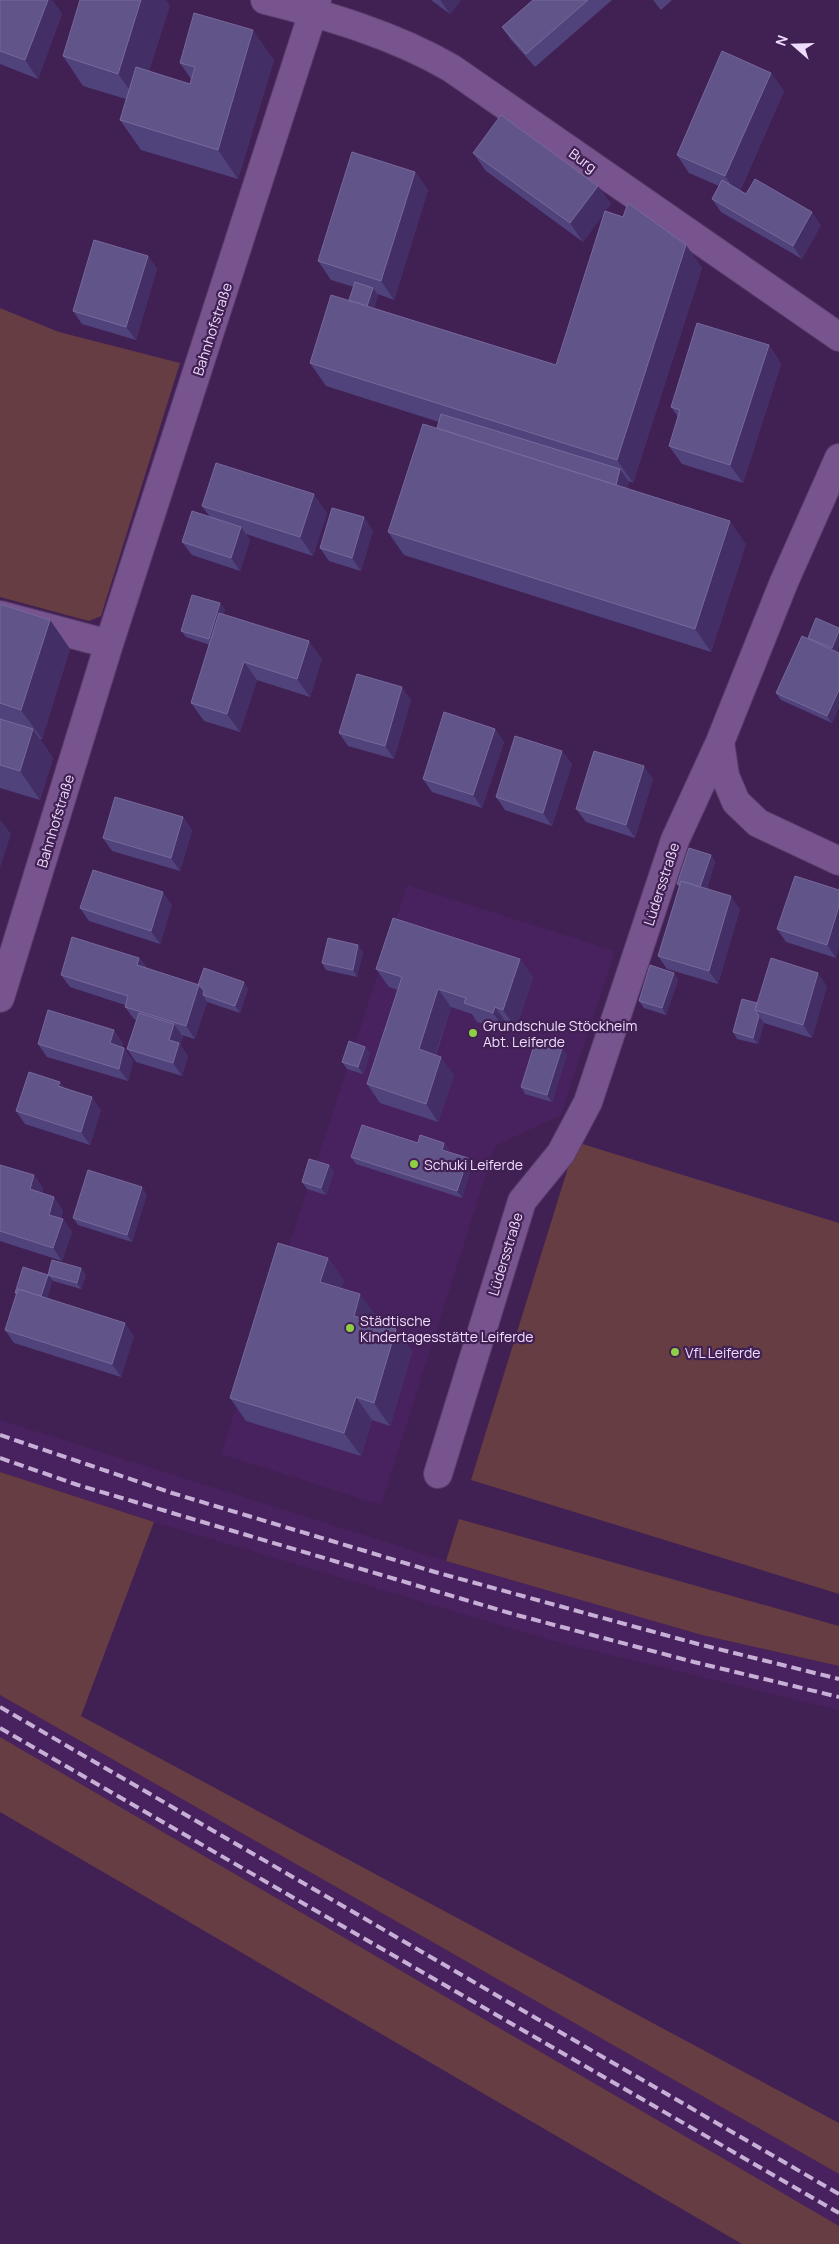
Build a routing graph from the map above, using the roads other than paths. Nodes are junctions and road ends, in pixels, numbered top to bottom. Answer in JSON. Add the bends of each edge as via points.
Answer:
{"nodes":[{"id":1,"x":265,"y":0,"type":"edge"},
{"id":2,"x":315,"y":6,"type":"edge"},
{"id":3,"x":839,"y":337,"type":"edge"},
{"id":4,"x":839,"y":458,"type":"edge"},
{"id":5,"x":0,"y":615,"type":"edge"},
{"id":6,"x":109,"y":644,"type":"junction"},
{"id":7,"x":720,"y":742,"type":"junction"},
{"id":8,"x":839,"y":861,"type":"edge"},
{"id":9,"x":0,"y":998,"type":"edge"},
{"id":10,"x":438,"y":1474,"type":"dead end"}],
"edges":[{"from":1,"to":2,"type":"street","name":"Burg"},
{"from":2,"to":3,"type":"street","name":"Burg","via":[[427,54],[451,68]]},
{"from":2,"to":6,"type":"street","name":"Bahnhofstraße"},
{"from":4,"to":7,"type":"street","name":"Lüdersstraße","via":[[784,582]]},
{"from":5,"to":6,"type":"street"},
{"from":6,"to":9,"type":"street","name":"Bahnhofstraße"},
{"from":7,"to":8,"type":"street","via":[[725,776],[736,802],[758,823]]},
{"from":7,"to":10,"type":"street","name":"Lüdersstraße","via":[[675,840],[588,1102],[561,1153],[522,1200]]}]}
